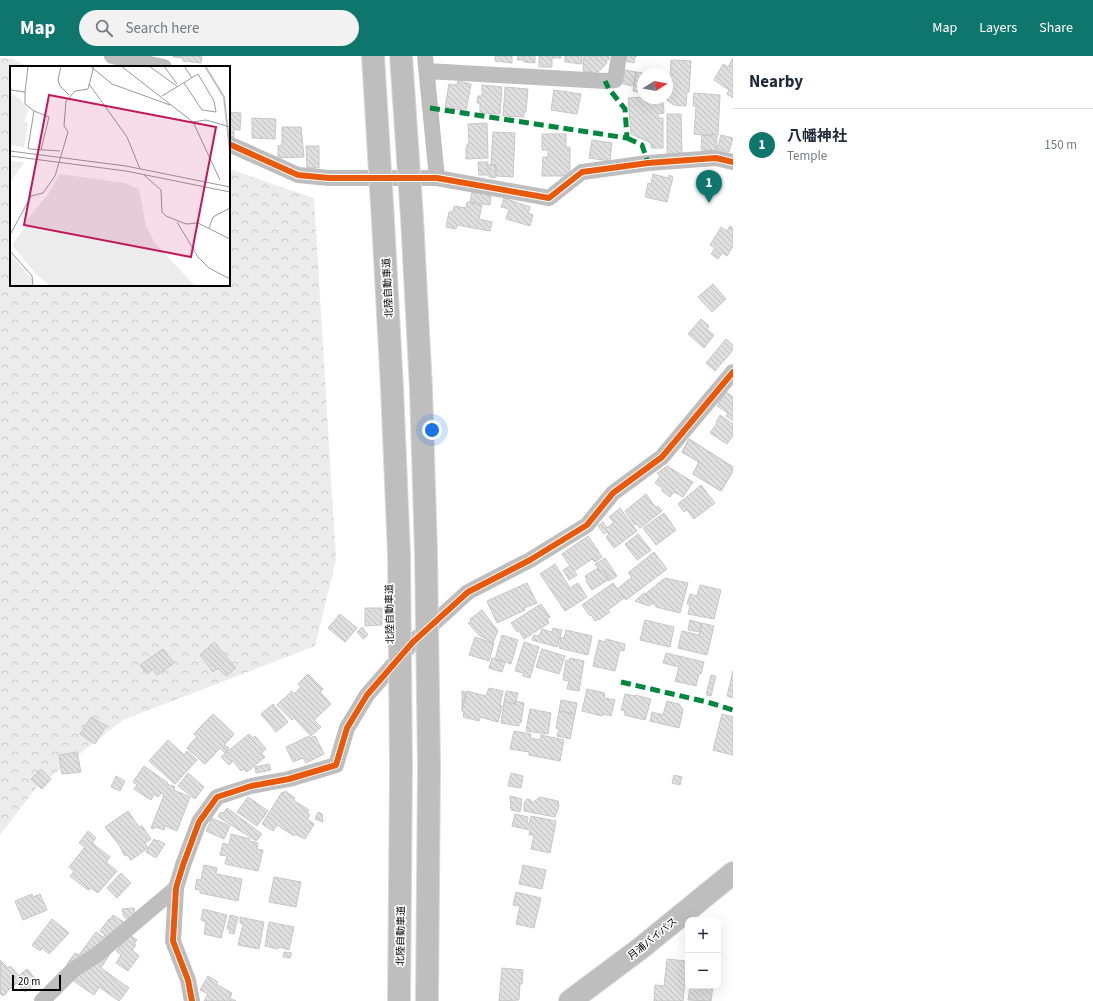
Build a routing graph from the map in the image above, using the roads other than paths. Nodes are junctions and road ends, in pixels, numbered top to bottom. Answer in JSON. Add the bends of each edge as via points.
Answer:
{"nodes":[{"id":1,"x":112,"y":56,"type":"edge"},
{"id":2,"x":373,"y":56,"type":"edge"},
{"id":3,"x":401,"y":56,"type":"edge"},
{"id":4,"x":619,"y":56,"type":"edge"},
{"id":5,"x":426,"y":64,"type":"edge"},
{"id":6,"x":159,"y":66,"type":"edge"},
{"id":7,"x":230,"y":144,"type":"edge"},
{"id":8,"x":733,"y":162,"type":"edge"},
{"id":9,"x":437,"y":178,"type":"junction"},
{"id":10,"x":733,"y":372,"type":"edge"},
{"id":11,"x":733,"y":873,"type":"edge"},
{"id":12,"x":176,"y":888,"type":"junction"},
{"id":13,"x":42,"y":1001,"type":"edge"},
{"id":14,"x":192,"y":1001,"type":"edge"},
{"id":15,"x":399,"y":1001,"type":"edge"},
{"id":16,"x":427,"y":1001,"type":"edge"},
{"id":17,"x":570,"y":1001,"type":"edge"}],
"edges":[{"from":1,"to":6,"type":"street"},
{"from":2,"to":15,"type":"highway","name":"北陸自動車道","bridge":true,"via":[[392,388],[398,554],[401,769]]},
{"from":3,"to":16,"type":"highway","bridge":true,"via":[[421,389],[426,552],[429,766]]},
{"from":4,"to":5,"type":"street","via":[[615,80],[605,81]]},
{"from":5,"to":9,"type":"street"},
{"from":7,"to":9,"type":"street","via":[[298,175],[329,178]]},
{"from":8,"to":9,"type":"street","via":[[716,158],[648,163],[582,172],[549,198]]},
{"from":10,"to":12,"type":"street","via":[[662,457],[613,493],[587,525],[530,560],[468,592],[413,642],[367,695],[347,728],[336,765],[217,797],[199,822]]},
{"from":11,"to":17,"type":"highway","name":"月浦バイパス","via":[[641,948]]},
{"from":12,"to":13,"type":"street","via":[[98,954],[73,970]]},
{"from":12,"to":14,"type":"street","via":[[173,941],[188,980]]}]}
